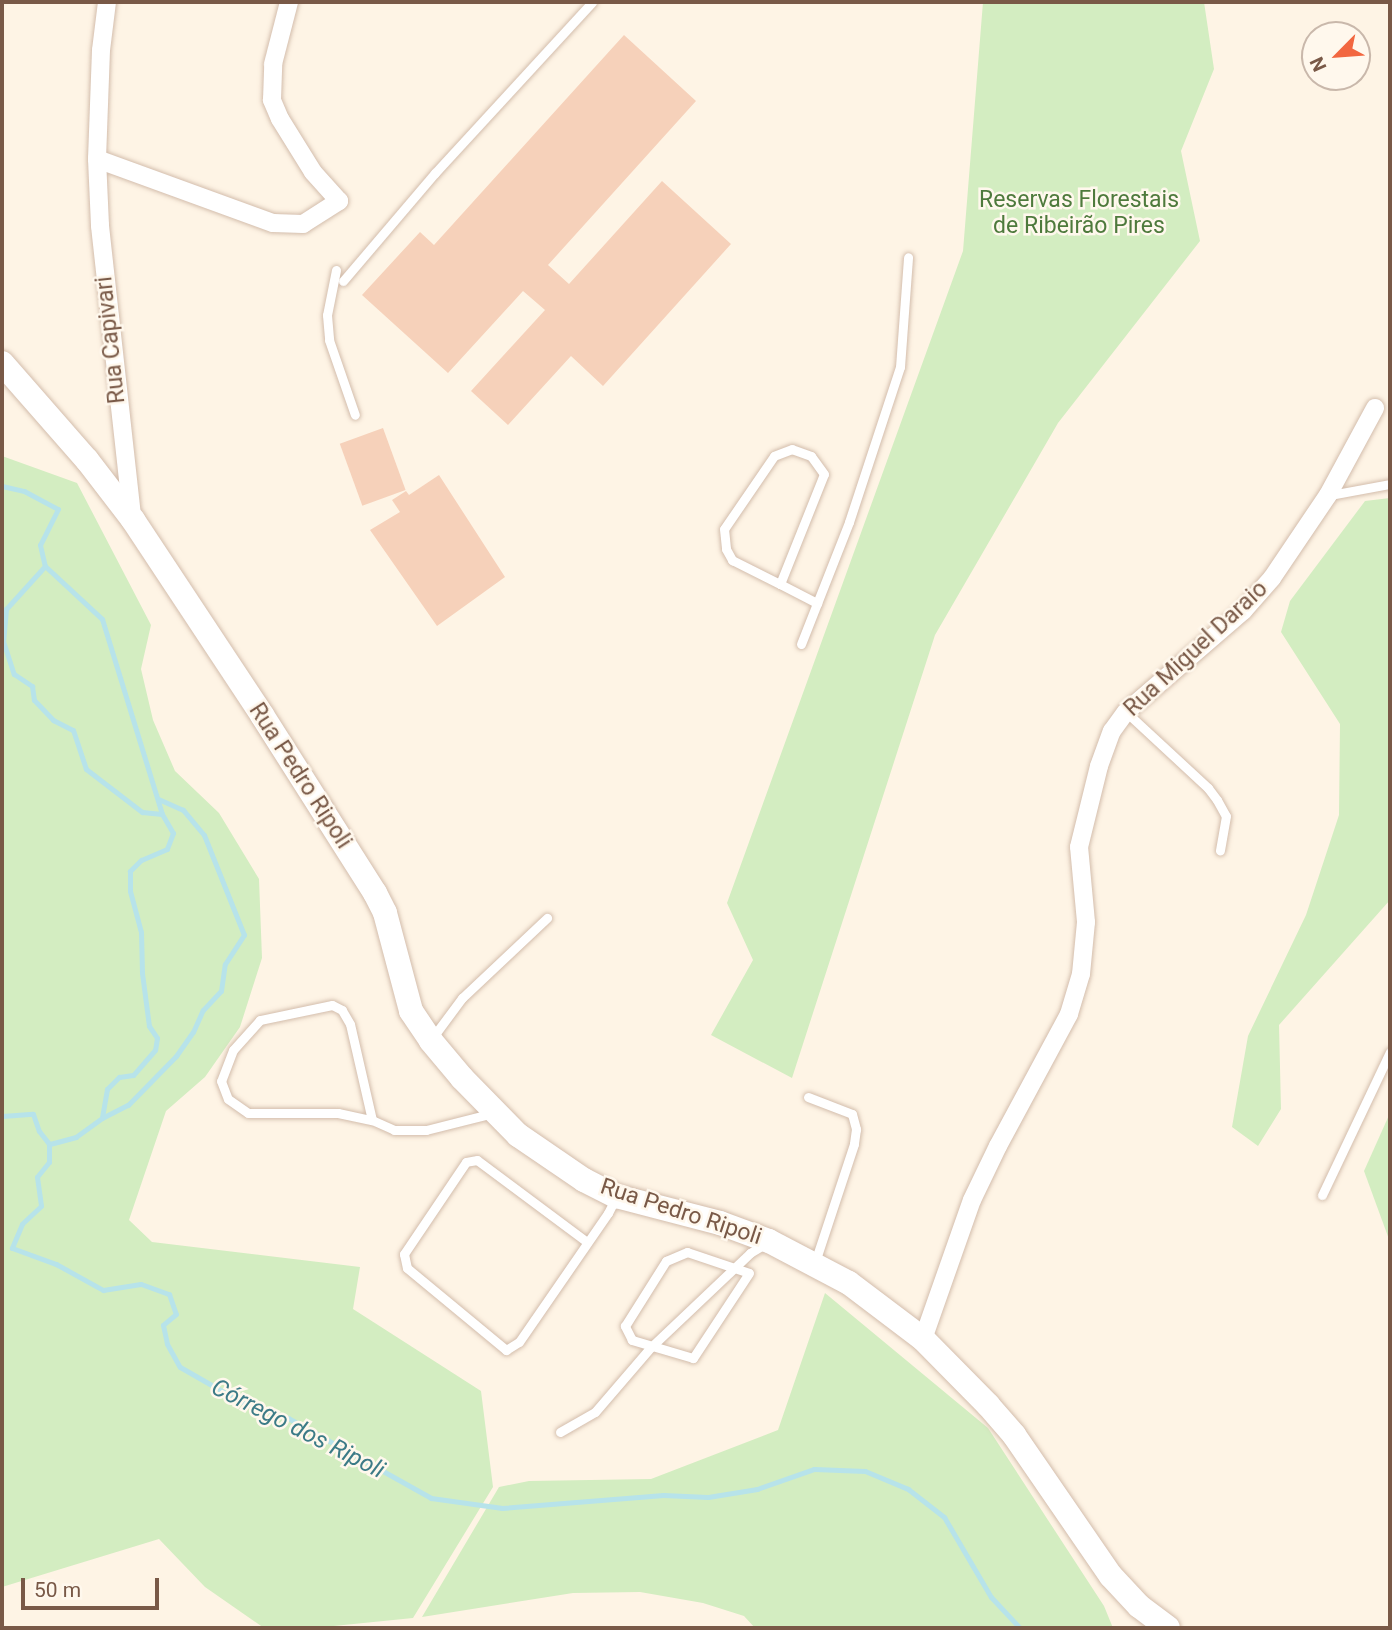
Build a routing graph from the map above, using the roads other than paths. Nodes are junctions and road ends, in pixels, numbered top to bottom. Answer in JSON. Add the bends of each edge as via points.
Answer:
{"nodes":[{"id":1,"x":107,"y":2,"type":"edge"},
{"id":2,"x":289,"y":2,"type":"edge"},
{"id":3,"x":592,"y":2,"type":"edge"},
{"id":4,"x":97,"y":159,"type":"junction"},
{"id":5,"x":908,"y":257,"type":"dead end"},
{"id":6,"x":336,"y":270,"type":"dead end"},
{"id":7,"x":343,"y":281,"type":"dead end"},
{"id":8,"x":2,"y":363,"type":"edge"},
{"id":9,"x":1375,"y":408,"type":"dead end"},
{"id":10,"x":355,"y":415,"type":"dead end"},
{"id":11,"x":1390,"y":484,"type":"edge"},
{"id":12,"x":1328,"y":495,"type":"junction"},
{"id":13,"x":133,"y":520,"type":"junction"},
{"id":14,"x":780,"y":584,"type":"junction"},
{"id":15,"x":817,"y":603,"type":"junction"},
{"id":16,"x":801,"y":644,"type":"dead end"},
{"id":17,"x":1126,"y":712,"type":"junction"},
{"id":18,"x":1220,"y":850,"type":"dead end"},
{"id":19,"x":547,"y":918,"type":"dead end"},
{"id":20,"x":430,"y":1041,"type":"junction"},
{"id":21,"x":1390,"y":1052,"type":"edge"},
{"id":22,"x":808,"y":1097,"type":"dead end"},
{"id":23,"x":496,"y":1113,"type":"junction"},
{"id":24,"x":372,"y":1120,"type":"junction"},
{"id":25,"x":1322,"y":1195,"type":"dead end"},
{"id":26,"x":616,"y":1196,"type":"junction"},
{"id":27,"x":769,"y":1241,"type":"junction"},
{"id":28,"x":587,"y":1242,"type":"junction"},
{"id":29,"x":815,"y":1262,"type":"junction"},
{"id":30,"x":736,"y":1267,"type":"junction"},
{"id":31,"x":923,"y":1339,"type":"junction"},
{"id":32,"x":651,"y":1347,"type":"junction"},
{"id":33,"x":559,"y":1432,"type":"dead end"},
{"id":34,"x":1168,"y":1628,"type":"edge"}],
"edges":[{"from":1,"to":4,"type":"street","name":"Rua Capivari"},
{"from":2,"to":4,"type":"street","via":[[273,64],[272,100],[313,172],[339,201],[303,224],[281,224]]},
{"from":3,"to":7,"type":"lane"},
{"from":4,"to":13,"type":"street","name":"Rua Capivari","via":[[107,302]]},
{"from":5,"to":15,"type":"lane","via":[[900,367]]},
{"from":6,"to":10,"type":"lane","via":[[327,315],[329,340]]},
{"from":8,"to":13,"type":"street","name":"Rua Pedro Ripoli"},
{"from":9,"to":12,"type":"street","name":"Rua Miguel Daraio"},
{"from":11,"to":12,"type":"lane"},
{"from":12,"to":17,"type":"street","name":"Rua Miguel Daraio","via":[[1272,578],[1243,611]]},
{"from":13,"to":20,"type":"street","name":"Rua Pedro Ripoli","via":[[375,894],[385,913],[411,1010]]},
{"from":14,"to":14,"type":"lane","via":[[732,560],[724,529],[774,456],[792,449],[811,456],[824,474]]},
{"from":14,"to":15,"type":"lane"},
{"from":15,"to":16,"type":"lane"},
{"from":17,"to":18,"type":"lane","via":[[1217,800],[1226,816]]},
{"from":17,"to":31,"type":"street","name":"Rua Miguel Daraio","via":[[1112,731],[1099,766],[1079,847],[1086,922],[1082,974],[1069,1014],[972,1200]]},
{"from":19,"to":20,"type":"lane","via":[[463,998]]},
{"from":20,"to":23,"type":"street","name":"Rua Pedro Ripoli"},
{"from":21,"to":25,"type":"lane"},
{"from":22,"to":29,"type":"lane","via":[[852,1114],[856,1129]]},
{"from":23,"to":24,"type":"lane","via":[[411,1132]]},
{"from":23,"to":26,"type":"street","name":"Rua Pedro Ripoli","via":[[548,1158]]},
{"from":24,"to":24,"type":"lane","via":[[338,1113],[248,1113],[228,1099],[221,1081],[233,1050],[260,1020],[332,1005],[342,1010],[349,1024]]},
{"from":26,"to":27,"type":"street","name":"Rua Pedro Ripoli"},
{"from":26,"to":28,"type":"lane"},
{"from":27,"to":29,"type":"street","name":"Rua Pedro Ripoli"},
{"from":27,"to":30,"type":"lane"},
{"from":28,"to":28,"type":"lane","via":[[519,1342],[506,1350],[407,1268],[404,1254],[466,1162],[477,1160]]},
{"from":29,"to":31,"type":"street","name":"Rua Pedro Ripoli"},
{"from":30,"to":32,"type":"lane"},
{"from":30,"to":32,"type":"lane","via":[[749,1273],[693,1358]]},
{"from":30,"to":32,"type":"lane","via":[[687,1252],[666,1261],[625,1326],[632,1340]]},
{"from":31,"to":34,"type":"street","name":"Rua Pedro Ripoli","via":[[1014,1435],[1111,1576]]},
{"from":32,"to":33,"type":"lane","via":[[595,1412]]}]}
